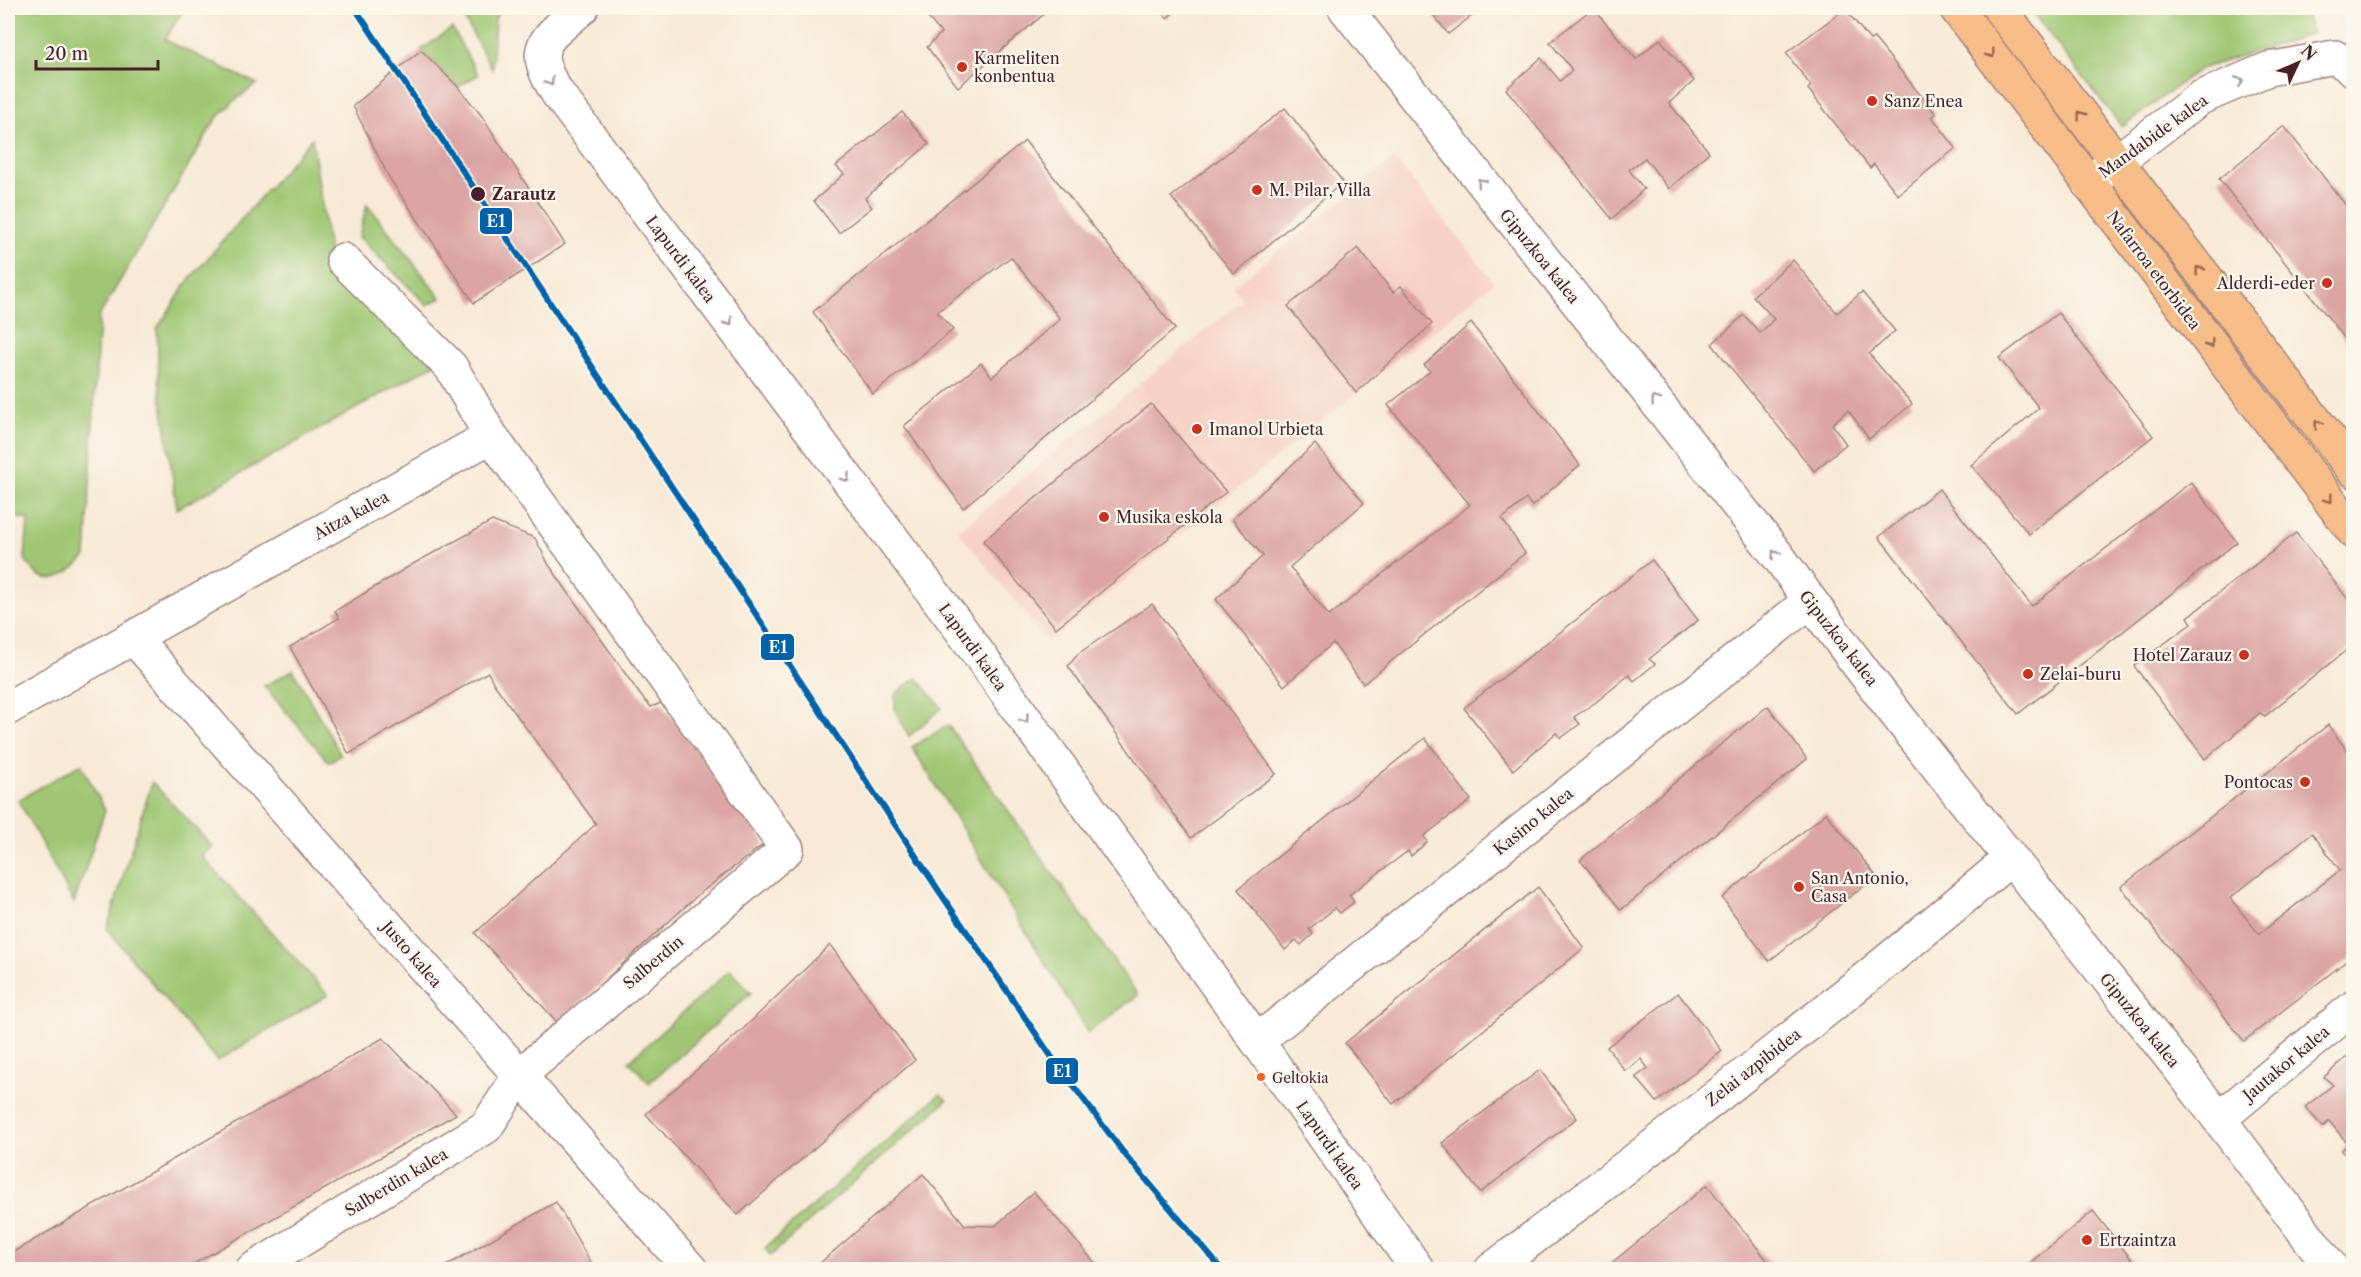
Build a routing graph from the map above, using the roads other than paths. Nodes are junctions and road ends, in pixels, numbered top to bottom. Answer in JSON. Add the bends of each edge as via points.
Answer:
{"nodes":[{"id":1,"x":582,"y":8,"type":"edge"},
{"id":2,"x":1345,"y":8,"type":"edge"},
{"id":3,"x":1956,"y":8,"type":"edge"},
{"id":4,"x":1999,"y":8,"type":"edge"},
{"id":5,"x":2354,"y":70,"type":"edge"},
{"id":6,"x":2116,"y":161,"type":"junction"},
{"id":7,"x":2088,"y":183,"type":"junction"},
{"id":8,"x":343,"y":260,"type":"dead end"},
{"id":9,"x":491,"y":436,"type":"junction"},
{"id":10,"x":2354,"y":471,"type":"edge"},
{"id":11,"x":2354,"y":532,"type":"edge"},
{"id":12,"x":1810,"y":601,"type":"junction"},
{"id":13,"x":134,"y":638,"type":"junction"},
{"id":14,"x":8,"y":708,"type":"edge"},
{"id":15,"x":2010,"y":859,"type":"junction"},
{"id":16,"x":2354,"y":1007,"type":"edge"},
{"id":17,"x":1257,"y":1041,"type":"junction"},
{"id":18,"x":520,"y":1075,"type":"junction"},
{"id":19,"x":2219,"y":1119,"type":"junction"},
{"id":20,"x":1415,"y":1265,"type":"edge"},
{"id":21,"x":252,"y":1269,"type":"edge"},
{"id":22,"x":691,"y":1269,"type":"edge"},
{"id":23,"x":1491,"y":1269,"type":"edge"},
{"id":24,"x":2333,"y":1269,"type":"edge"}],
"edges":[{"from":1,"to":17,"type":"street","name":"Lapurdi kalea","one_way":true,"via":[[545,42],[540,57],[558,94],[962,631]]},
{"from":12,"to":2,"type":"street","name":"Gipuzkoa kalea","one_way":true},
{"from":3,"to":7,"type":"highway","name":"Nafarroa etorbidea","one_way":true},
{"from":6,"to":4,"type":"highway","one_way":true},
{"from":6,"to":5,"type":"street","name":"Mandabide kalea","one_way":true,"via":[[2200,98],[2268,69],[2335,57]]},
{"from":6,"to":7,"type":"street","name":"Mandabide kalea"},
{"from":10,"to":6,"type":"highway","one_way":true},
{"from":7,"to":11,"type":"highway","name":"Nafarroa etorbidea","one_way":true},
{"from":8,"to":9,"type":"street","via":[[451,367]]},
{"from":9,"to":13,"type":"street","name":"Aitza kalea"},
{"from":9,"to":18,"type":"street","name":"Salberdin","via":[[787,849]]},
{"from":12,"to":15,"type":"street","name":"Gipuzkoa kalea"},
{"from":12,"to":17,"type":"street","name":"Kasino kalea"},
{"from":13,"to":14,"type":"street","name":"Aitza kalea"},
{"from":13,"to":18,"type":"street","name":"Justo kalea"},
{"from":15,"to":19,"type":"street","name":"Gipuzkoa kalea"},
{"from":15,"to":23,"type":"street","name":"Zelai azpibidea","via":[[1832,1005]]},
{"from":16,"to":19,"type":"street","name":"Jautakor kalea"},
{"from":17,"to":20,"type":"street","name":"Lapurdi kalea"},
{"from":18,"to":21,"type":"street","name":"Salberdin kalea","via":[[486,1127]]},
{"from":18,"to":22,"type":"street","name":"Justo kalea"},
{"from":19,"to":24,"type":"street","name":"Gipuzkoa kalea"}]}
